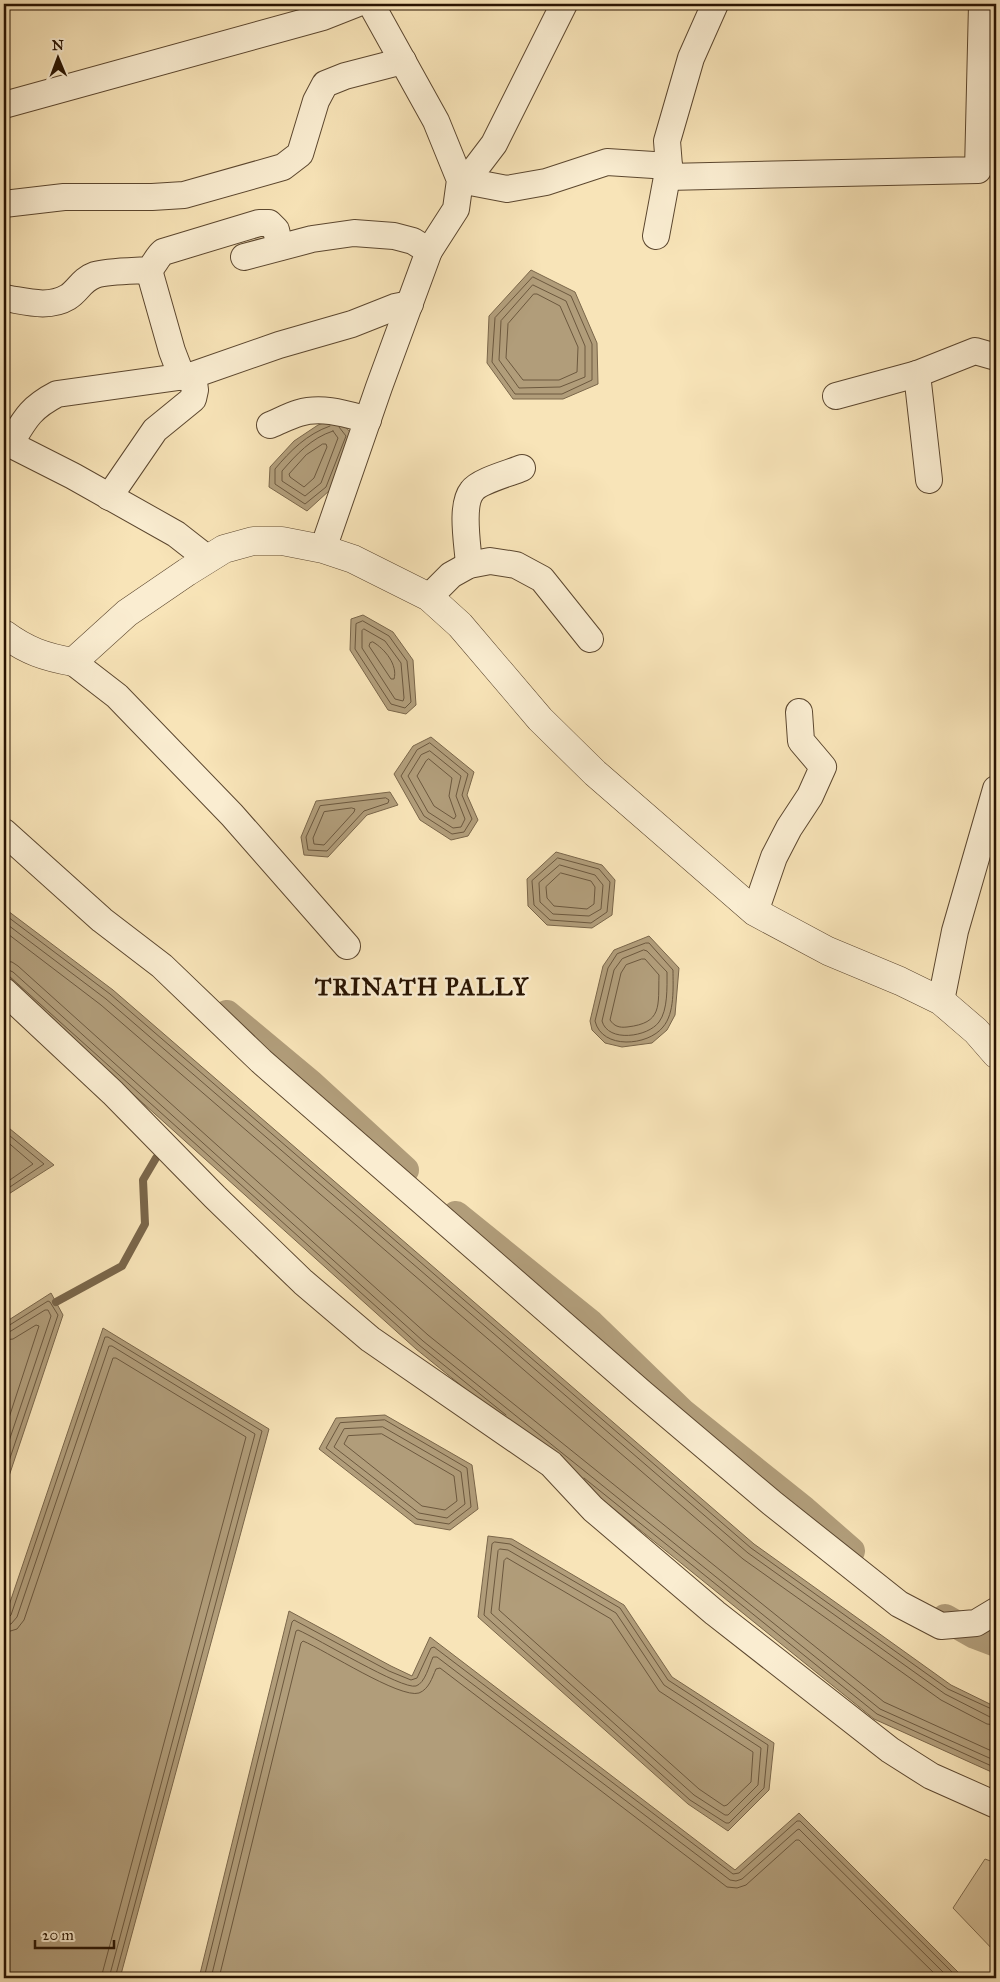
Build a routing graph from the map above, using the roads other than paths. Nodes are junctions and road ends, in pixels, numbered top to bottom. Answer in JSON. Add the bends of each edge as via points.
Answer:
{"nodes":[{"id":1,"x":356,"y":4,"type":"edge"},
{"id":2,"x":371,"y":4,"type":"edge"},
{"id":3,"x":564,"y":4,"type":"edge"},
{"id":4,"x":715,"y":4,"type":"edge"},
{"id":5,"x":982,"y":4,"type":"edge"},
{"id":6,"x":403,"y":61,"type":"junction"},
{"id":7,"x":4,"y":105,"type":"edge"},
{"id":8,"x":668,"y":172,"type":"junction"},
{"id":9,"x":460,"y":180,"type":"junction"},
{"id":10,"x":4,"y":204,"type":"edge"},
{"id":11,"x":656,"y":236,"type":"dead end"},
{"id":12,"x":280,"y":247,"type":"junction"},
{"id":13,"x":429,"y":251,"type":"junction"},
{"id":14,"x":244,"y":257,"type":"dead end"},
{"id":15,"x":148,"y":270,"type":"junction"},
{"id":16,"x":4,"y":298,"type":"edge"},
{"id":17,"x":410,"y":304,"type":"junction"},
{"id":18,"x":996,"y":357,"type":"edge"},
{"id":19,"x":917,"y":374,"type":"junction"},
{"id":20,"x":188,"y":376,"type":"junction"},
{"id":21,"x":836,"y":396,"type":"dead end"},
{"id":22,"x":368,"y":420,"type":"junction"},
{"id":23,"x":270,"y":425,"type":"dead end"},
{"id":24,"x":7,"y":442,"type":"edge"},
{"id":25,"x":522,"y":468,"type":"dead end"},
{"id":26,"x":929,"y":480,"type":"dead end"},
{"id":27,"x":109,"y":496,"type":"junction"},
{"id":28,"x":323,"y":549,"type":"junction"},
{"id":29,"x":208,"y":559,"type":"junction"},
{"id":30,"x":469,"y":565,"type":"junction"},
{"id":31,"x":428,"y":597,"type":"junction"},
{"id":32,"x":4,"y":634,"type":"edge"},
{"id":33,"x":590,"y":640,"type":"dead end"},
{"id":34,"x":73,"y":662,"type":"junction"},
{"id":35,"x":799,"y":712,"type":"dead end"},
{"id":36,"x":996,"y":789,"type":"edge"},
{"id":37,"x":4,"y":832,"type":"edge"},
{"id":38,"x":755,"y":912,"type":"junction"},
{"id":39,"x":347,"y":946,"type":"dead end"},
{"id":40,"x":4,"y":991,"type":"edge"},
{"id":41,"x":940,"y":1001,"type":"junction"},
{"id":42,"x":996,"y":1054,"type":"edge"},
{"id":43,"x":996,"y":1611,"type":"edge"},
{"id":44,"x":996,"y":1805,"type":"edge"}],
"edges":[{"from":1,"to":7,"type":"street","via":[[323,18]]},
{"from":2,"to":6,"type":"street"},
{"from":3,"to":9,"type":"street","via":[[494,144],[475,169]]},
{"from":4,"to":8,"type":"street","via":[[691,58],[667,142]]},
{"from":5,"to":8,"type":"street","via":[[978,170]]},
{"from":6,"to":9,"type":"street","via":[[436,121]]},
{"from":6,"to":10,"type":"street","via":[[326,84],[316,101],[300,154],[283,167],[184,195],[64,197]]},
{"from":8,"to":9,"type":"street","via":[[607,162],[546,182],[507,190]]},
{"from":8,"to":11,"type":"street"},
{"from":9,"to":13,"type":"street","via":[[456,209]]},
{"from":12,"to":13,"type":"street","via":[[333,235],[373,234],[413,241]]},
{"from":12,"to":14,"type":"street"},
{"from":12,"to":15,"type":"street","via":[[276,230],[269,223],[259,222],[163,252]]},
{"from":13,"to":17,"type":"street"},
{"from":15,"to":16,"type":"street","via":[[97,274],[84,280],[69,296],[55,302],[40,304]]},
{"from":15,"to":20,"type":"street","via":[[172,351]]},
{"from":17,"to":20,"type":"street"},
{"from":17,"to":22,"type":"street"},
{"from":18,"to":19,"type":"street","via":[[975,351]]},
{"from":19,"to":21,"type":"street"},
{"from":19,"to":26,"type":"street"},
{"from":20,"to":24,"type":"street","via":[[57,394],[29,413]]},
{"from":20,"to":27,"type":"street","via":[[196,390],[193,399],[155,430]]},
{"from":22,"to":23,"type":"street","via":[[321,410],[300,413]]},
{"from":22,"to":28,"type":"street"},
{"from":24,"to":27,"type":"street"},
{"from":25,"to":30,"type":"street","via":[[472,490],[466,516]]},
{"from":27,"to":29,"type":"street","via":[[176,534]]},
{"from":28,"to":29,"type":"street","via":[[282,541],[253,541],[224,549]]},
{"from":28,"to":31,"type":"street","via":[[353,559]]},
{"from":29,"to":34,"type":"street","via":[[128,613]]},
{"from":30,"to":31,"type":"street","via":[[451,575]]},
{"from":30,"to":33,"type":"street","via":[[490,561],[516,565],[542,579]]},
{"from":31,"to":38,"type":"street","via":[[460,625],[540,720],[595,773]]},
{"from":32,"to":34,"type":"street","via":[[22,647],[48,658]]},
{"from":34,"to":39,"type":"street","via":[[117,696],[232,815]]},
{"from":35,"to":38,"type":"street","via":[[801,742],[822,767],[810,796],[774,857]]},
{"from":36,"to":41,"type":"street"},
{"from":37,"to":43,"type":"street","via":[[102,920],[162,966],[261,1060],[642,1393],[772,1503],[899,1604],[941,1626],[976,1623]]},
{"from":38,"to":41,"type":"street","via":[[828,952]]},
{"from":40,"to":44,"type":"street","via":[[113,1093],[215,1198],[303,1282],[370,1339],[551,1464],[593,1509],[715,1613],[890,1750],[931,1776]]},
{"from":41,"to":42,"type":"street","via":[[976,1031]]}]}
